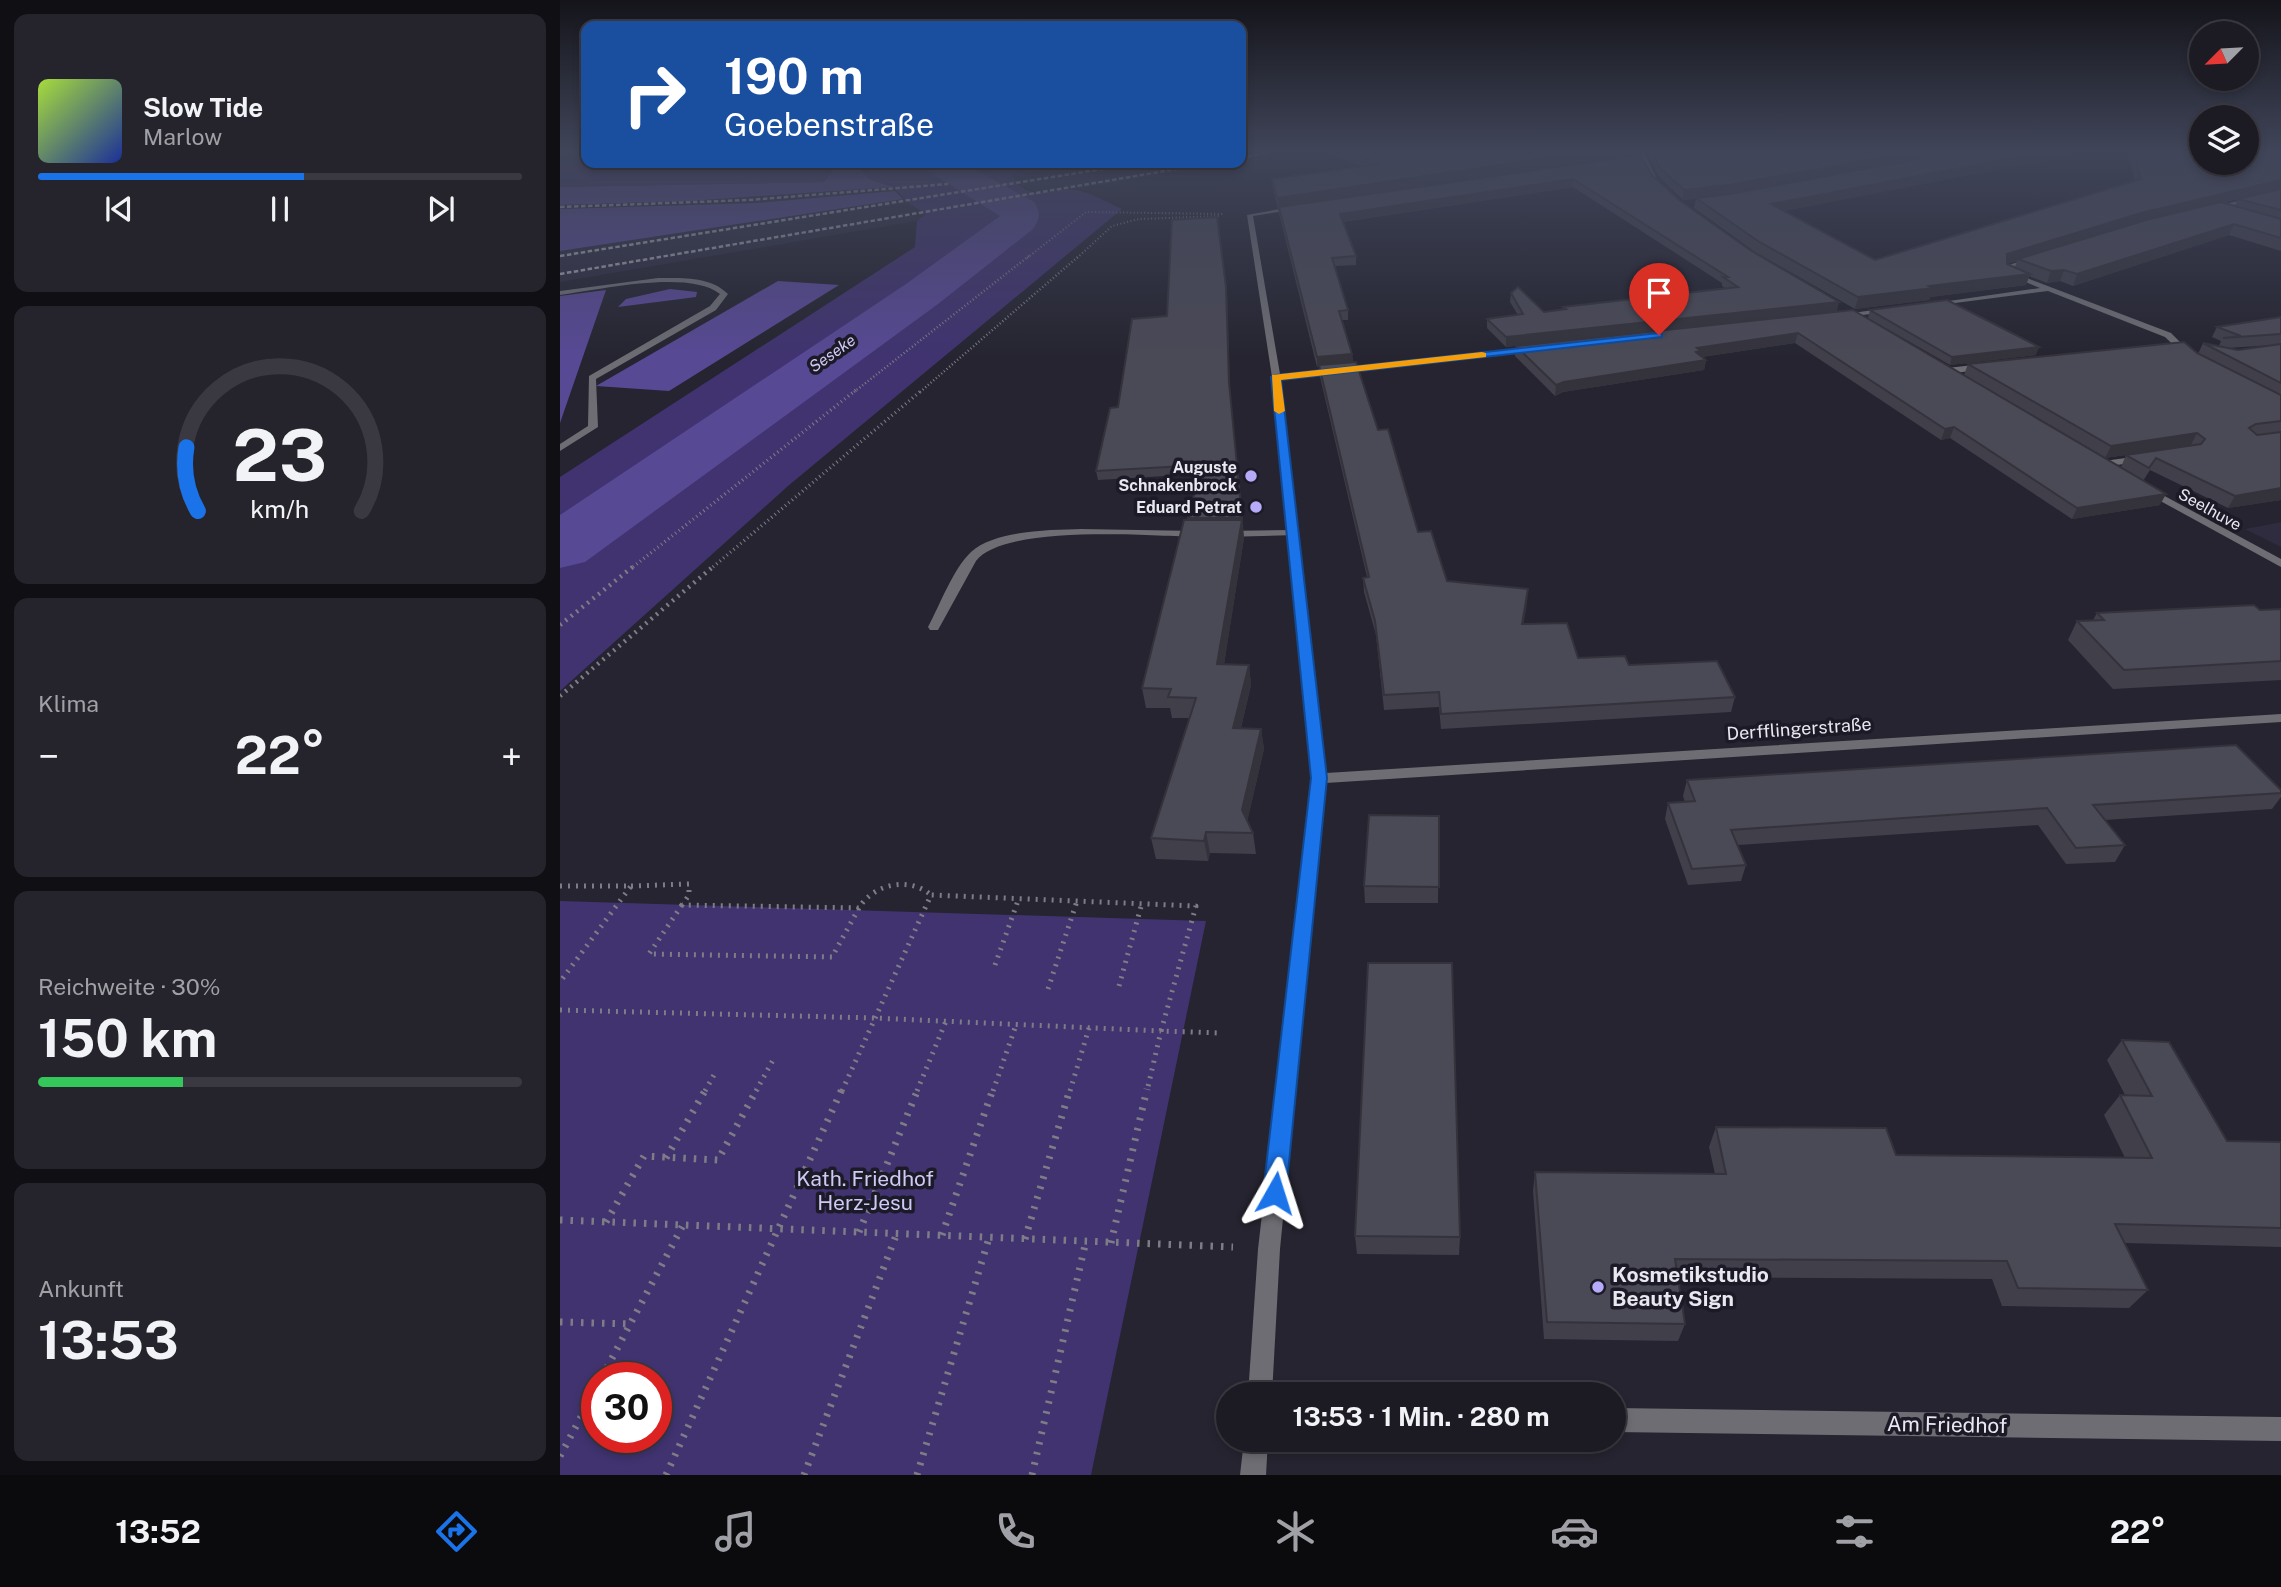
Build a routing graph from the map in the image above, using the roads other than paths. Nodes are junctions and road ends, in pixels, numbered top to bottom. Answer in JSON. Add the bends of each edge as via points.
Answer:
{"nodes":[{"id":1,"x":1251,"y":222,"type":"edge"},
{"id":2,"x":2047,"y":255,"type":"edge"},
{"id":3,"x":2049,"y":289,"type":"junction"},
{"id":4,"x":560,"y":293,"type":"edge"},
{"id":5,"x":1917,"y":306,"type":"edge"},
{"id":6,"x":1904,"y":308,"type":"edge"},
{"id":7,"x":1838,"y":312,"type":"edge"},
{"id":8,"x":1851,"y":314,"type":"junction"},
{"id":9,"x":1863,"y":322,"type":"edge"},
{"id":10,"x":2176,"y":344,"type":"junction"},
{"id":11,"x":2163,"y":346,"type":"edge"},
{"id":12,"x":1550,"y":348,"type":"edge"},
{"id":13,"x":2199,"y":349,"type":"dead end"},
{"id":14,"x":2196,"y":360,"type":"edge"},
{"id":15,"x":1935,"y":364,"type":"edge"},
{"id":16,"x":1987,"y":366,"type":"edge"},
{"id":17,"x":1947,"y":371,"type":"junction"},
{"id":18,"x":1276,"y":377,"type":"junction"},
{"id":19,"x":1958,"y":378,"type":"edge"},
{"id":20,"x":560,"y":448,"type":"edge"},
{"id":21,"x":2154,"y":457,"type":"edge"},
{"id":22,"x":2115,"y":471,"type":"edge"},
{"id":23,"x":2136,"y":483,"type":"edge"},
{"id":24,"x":1293,"y":533,"type":"junction"},
{"id":25,"x":1204,"y":534,"type":"edge"},
{"id":26,"x":1217,"y":534,"type":"edge"},
{"id":27,"x":2281,"y":564,"type":"edge"},
{"id":28,"x":934,"y":627,"type":"dead end"},
{"id":29,"x":2281,"y":718,"type":"edge"},
{"id":30,"x":1319,"y":778,"type":"junction"},
{"id":31,"x":1261,"y":1382,"type":"edge"},
{"id":32,"x":1626,"y":1420,"type":"edge"},
{"id":33,"x":2281,"y":1429,"type":"edge"},
{"id":34,"x":1255,"y":1452,"type":"edge"},
{"id":35,"x":1253,"y":1475,"type":"edge"}],
"edges":[{"from":1,"to":18,"type":"street"},
{"from":2,"to":3,"type":"street","via":[[2008,267],[2007,273]]},
{"from":3,"to":5,"type":"street"},
{"from":3,"to":10,"type":"street","via":[[2168,335]]},
{"from":4,"to":20,"type":"street","via":[[686,281],[712,285],[724,294],[712,308],[592,377],[593,427]]},
{"from":6,"to":8,"type":"street"},
{"from":7,"to":8,"type":"street"},
{"from":8,"to":9,"type":"street"},
{"from":10,"to":11,"type":"street"},
{"from":10,"to":13,"type":"street"},
{"from":10,"to":14,"type":"street"},
{"from":12,"to":18,"type":"street"},
{"from":15,"to":17,"type":"street"},
{"from":16,"to":17,"type":"street"},
{"from":17,"to":19,"type":"street"},
{"from":18,"to":24,"type":"street"},
{"from":21,"to":22,"type":"street","via":[[2099,462]]},
{"from":23,"to":27,"type":"street","name":"Seelhuve"},
{"from":24,"to":26,"type":"street"},
{"from":24,"to":30,"type":"street"},
{"from":25,"to":28,"type":"street","via":[[1042,534],[999,540],[976,553]]},
{"from":29,"to":30,"type":"street","name":"Derfflingerstraße"},
{"from":30,"to":31,"type":"street","via":[[1269,1249]]},
{"from":32,"to":33,"type":"street","name":"Am Friedhof"},
{"from":34,"to":35,"type":"street"}]}
